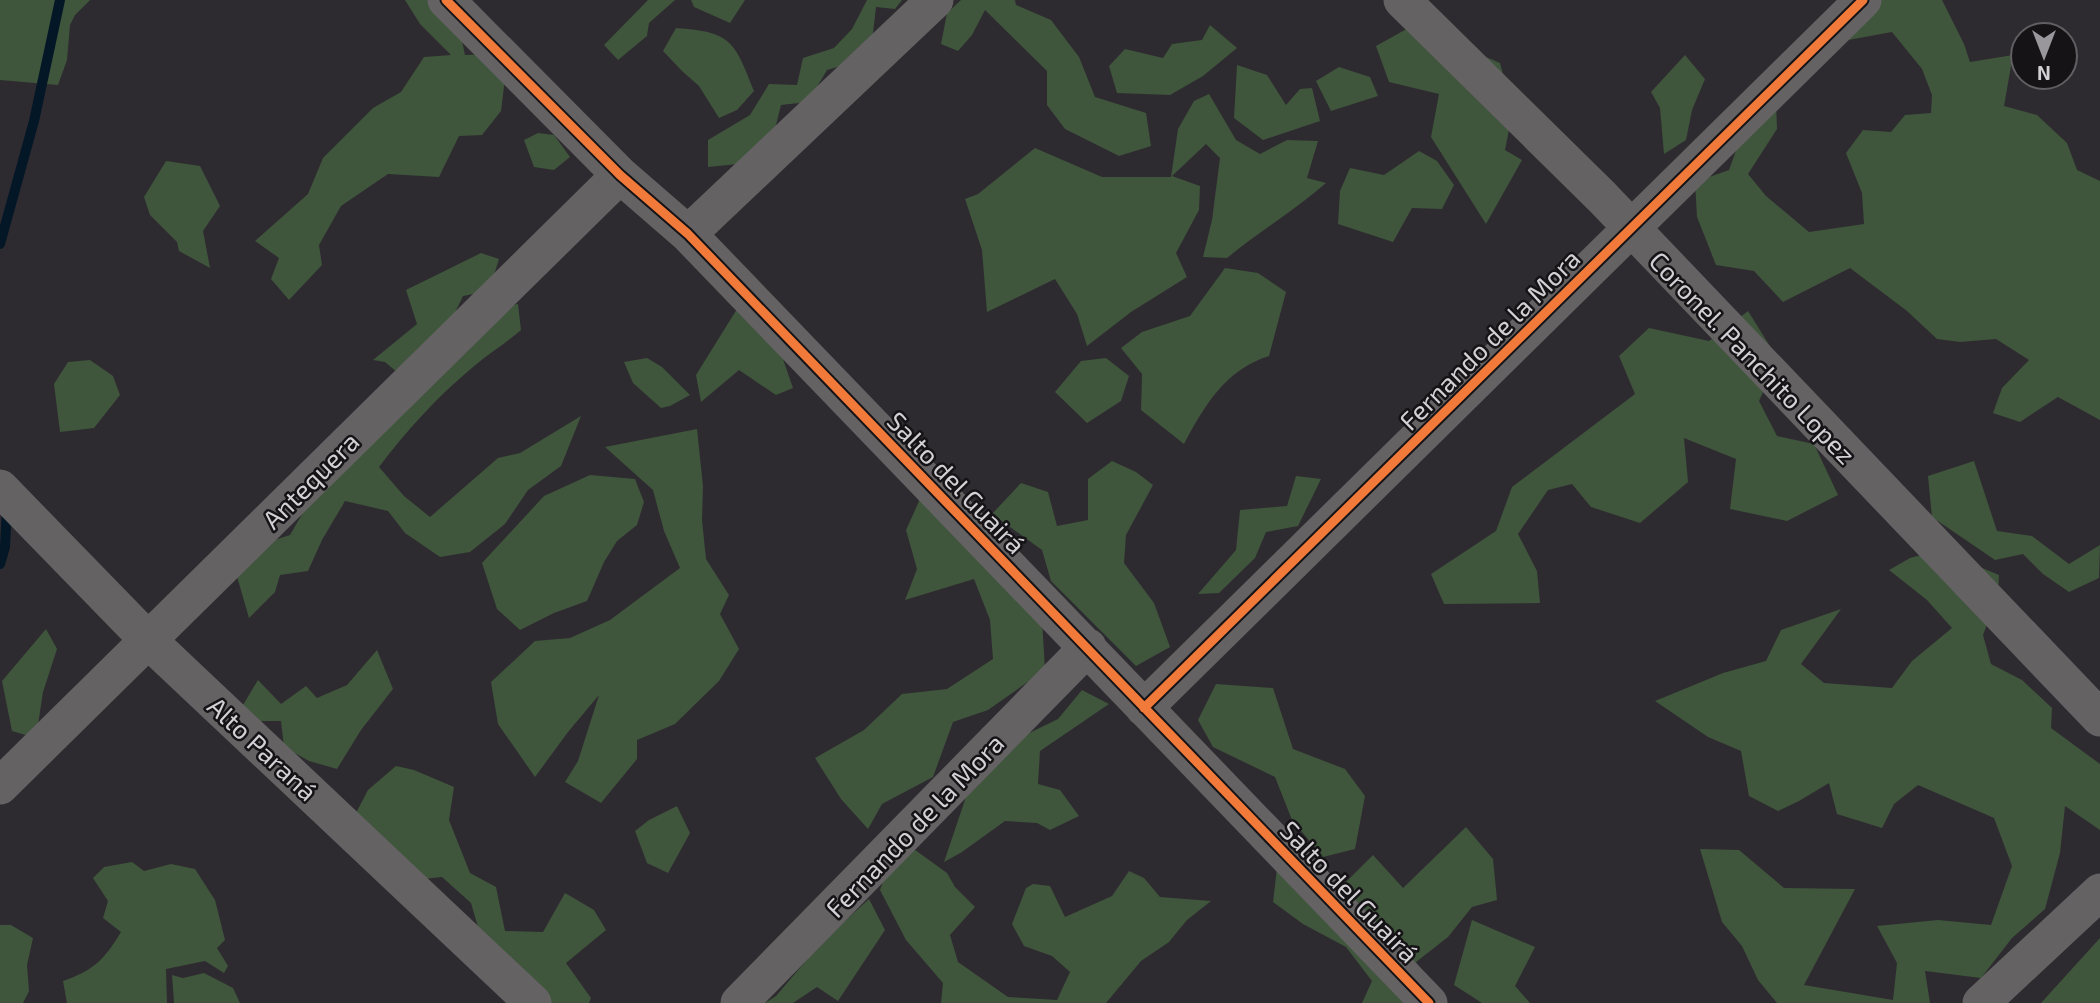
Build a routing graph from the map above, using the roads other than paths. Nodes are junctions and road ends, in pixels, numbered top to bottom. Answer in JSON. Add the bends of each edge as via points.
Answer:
{"nodes":[{"id":1,"x":446,"y":0,"type":"edge"},
{"id":2,"x":934,"y":0,"type":"edge"},
{"id":3,"x":1402,"y":0,"type":"edge"},
{"id":4,"x":1863,"y":0,"type":"edge"},
{"id":5,"x":620,"y":175,"type":"junction"},
{"id":6,"x":1631,"y":229,"type":"junction"},
{"id":7,"x":688,"y":234,"type":"junction"},
{"id":8,"x":0,"y":488,"type":"edge"},
{"id":9,"x":148,"y":640,"type":"junction"},
{"id":10,"x":1088,"y":647,"type":"junction"},
{"id":11,"x":1144,"y":708,"type":"junction"},
{"id":12,"x":2100,"y":718,"type":"edge"},
{"id":13,"x":0,"y":786,"type":"edge"},
{"id":14,"x":2100,"y":892,"type":"edge"},
{"id":15,"x":533,"y":1003,"type":"edge"},
{"id":16,"x":739,"y":1003,"type":"edge"},
{"id":17,"x":1429,"y":1003,"type":"edge"},
{"id":18,"x":1981,"y":1003,"type":"edge"}],
"edges":[{"from":1,"to":5,"type":"street","name":"Salto del Guairá"},
{"from":2,"to":7,"type":"street"},
{"from":3,"to":6,"type":"street","name":"Coronel. Panchito Lopez"},
{"from":4,"to":6,"type":"street","name":"Fernando de la Mora"},
{"from":5,"to":7,"type":"street","name":"Salto del Guairá"},
{"from":5,"to":9,"type":"street","name":"Antequera"},
{"from":6,"to":11,"type":"street","name":"Fernando de la Mora"},
{"from":6,"to":12,"type":"street","name":"Coronel. Panchito Lopez"},
{"from":7,"to":10,"type":"street","name":"Salto del Guairá"},
{"from":8,"to":9,"type":"street","name":"Alto Paraná"},
{"from":9,"to":13,"type":"street","name":"Antequera"},
{"from":9,"to":15,"type":"street","name":"Alto Paraná"},
{"from":10,"to":11,"type":"street","name":"Salto del Guairá"},
{"from":10,"to":16,"type":"street","name":"Fernando de la Mora"},
{"from":11,"to":17,"type":"street","name":"Salto del Guairá"},
{"from":14,"to":18,"type":"street"}]}
